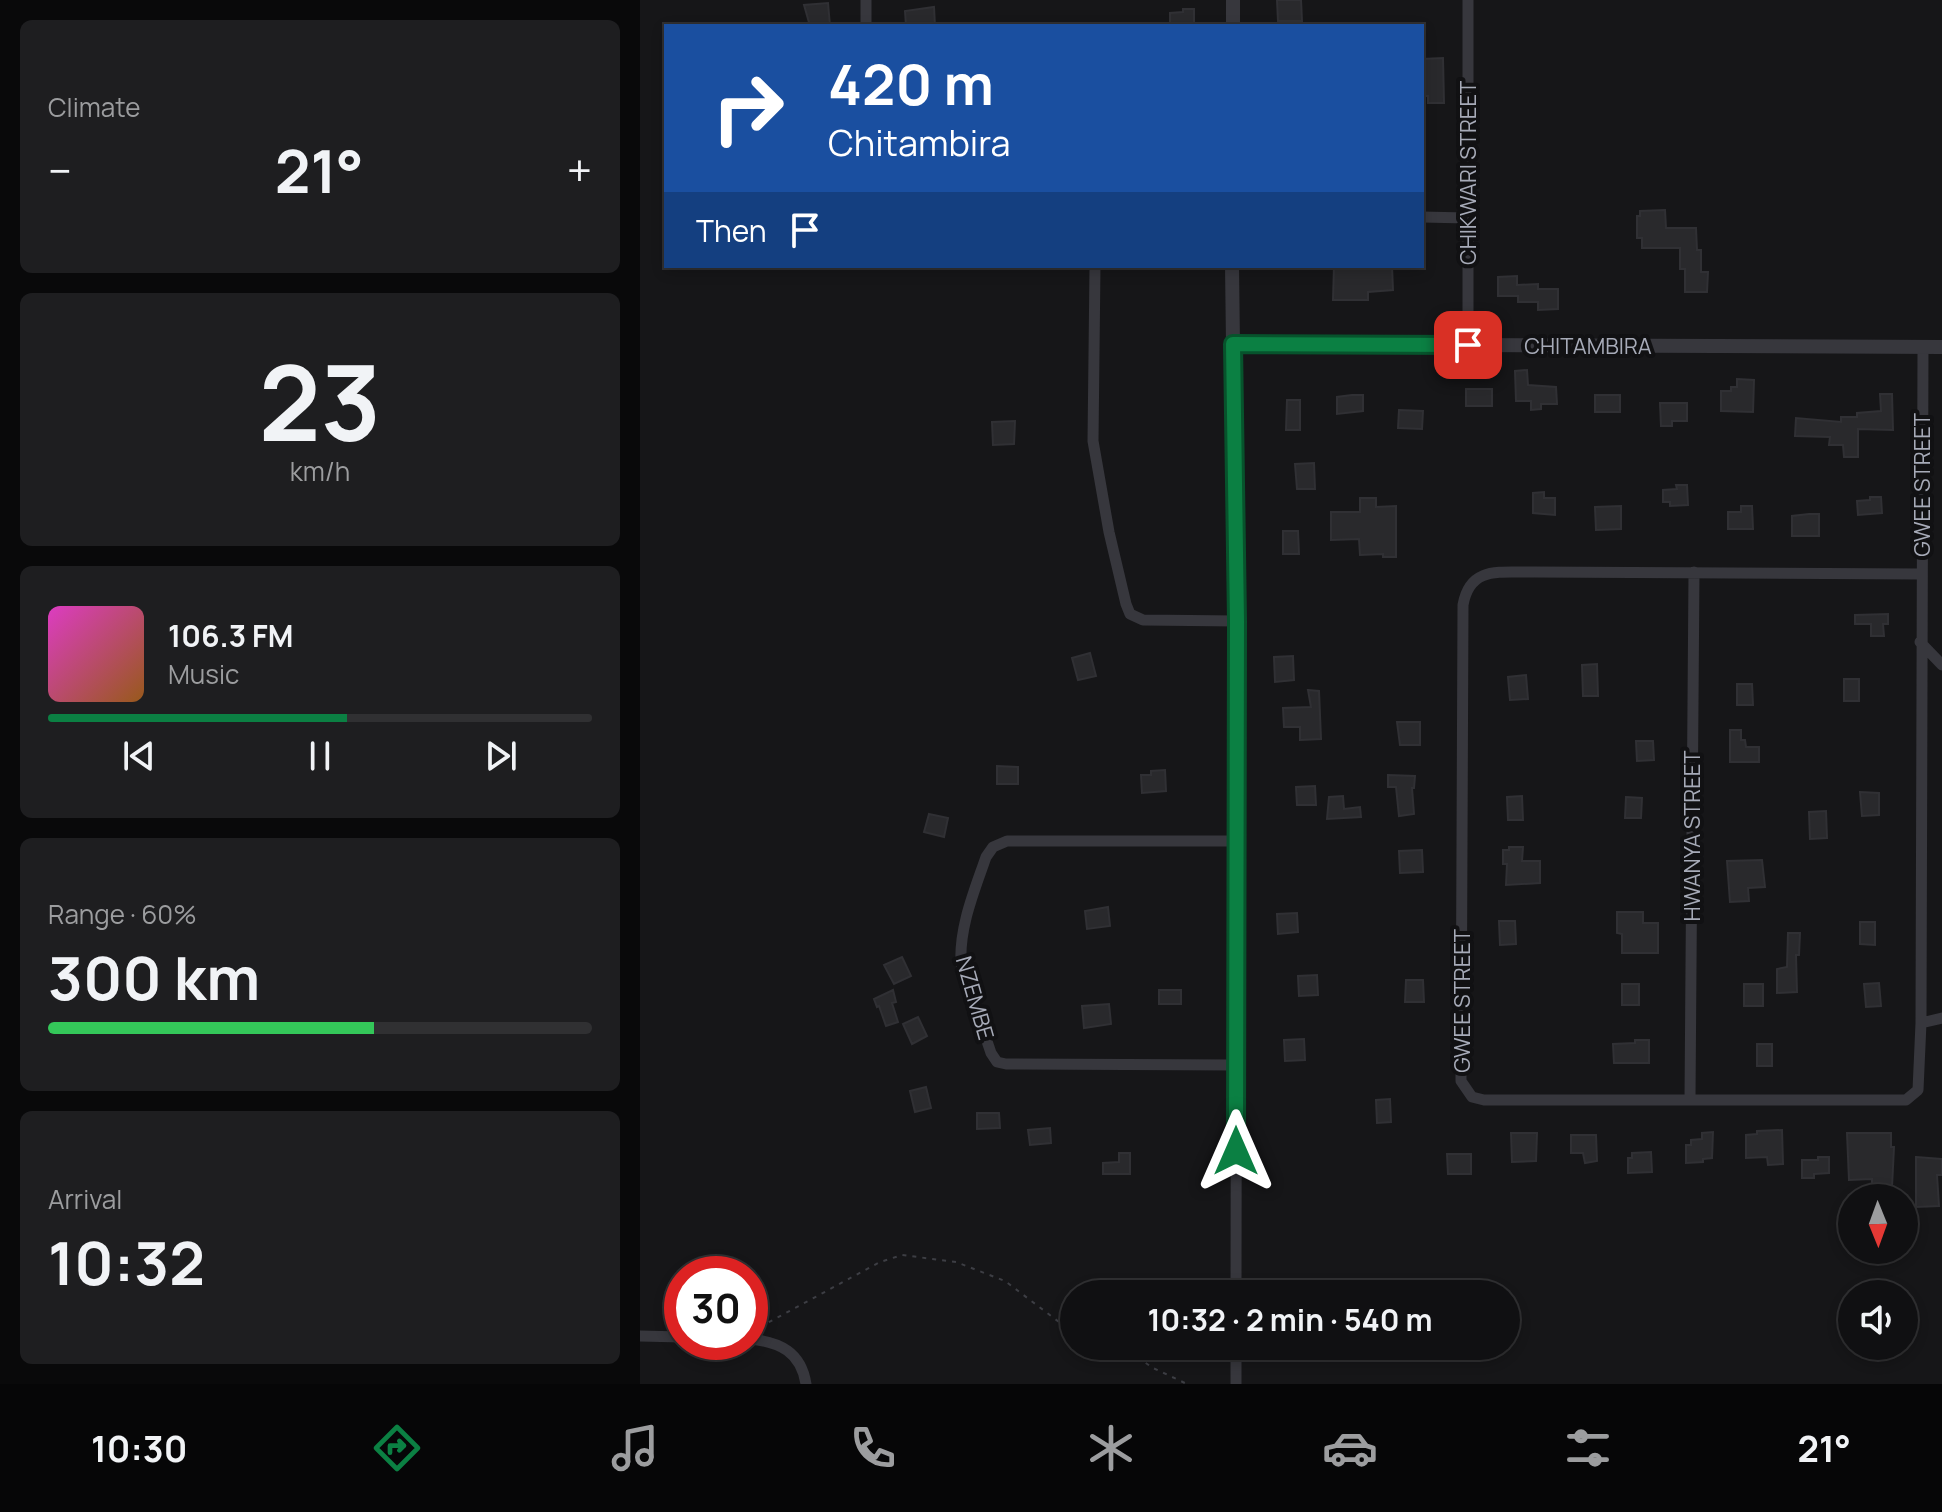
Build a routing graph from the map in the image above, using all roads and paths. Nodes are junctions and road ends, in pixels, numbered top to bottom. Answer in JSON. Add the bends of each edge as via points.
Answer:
{"nodes":[{"id":1,"x":866,"y":0,"type":"edge"},
{"id":2,"x":1233,"y":0,"type":"edge"},
{"id":3,"x":1468,"y":0,"type":"edge"},
{"id":4,"x":866,"y":24,"type":"edge"},
{"id":5,"x":1233,"y":24,"type":"edge"},
{"id":6,"x":1424,"y":217,"type":"edge"},
{"id":7,"x":1467,"y":218,"type":"junction"},
{"id":8,"x":1095,"y":268,"type":"edge"},
{"id":9,"x":1232,"y":268,"type":"edge"},
{"id":10,"x":1233,"y":344,"type":"junction"},
{"id":11,"x":1468,"y":345,"type":"junction"},
{"id":12,"x":1923,"y":347,"type":"junction"},
{"id":13,"x":1942,"y":347,"type":"edge"},
{"id":14,"x":1694,"y":572,"type":"junction"},
{"id":15,"x":1921,"y":574,"type":"junction"},
{"id":16,"x":1237,"y":621,"type":"junction"},
{"id":17,"x":1920,"y":642,"type":"junction"},
{"id":18,"x":1942,"y":665,"type":"edge"},
{"id":19,"x":1235,"y":841,"type":"junction"},
{"id":20,"x":1942,"y":1018,"type":"edge"},
{"id":21,"x":1921,"y":1023,"type":"junction"},
{"id":22,"x":1236,"y":1065,"type":"junction"},
{"id":23,"x":1690,"y":1099,"type":"junction"},
{"id":24,"x":1236,"y":1280,"type":"edge"},
{"id":25,"x":768,"y":1320,"type":"edge"},
{"id":26,"x":1060,"y":1323,"type":"edge"},
{"id":27,"x":640,"y":1336,"type":"edge"},
{"id":28,"x":664,"y":1337,"type":"edge"},
{"id":29,"x":768,"y":1341,"type":"edge"},
{"id":30,"x":1141,"y":1360,"type":"edge"},
{"id":31,"x":1236,"y":1360,"type":"edge"},
{"id":32,"x":806,"y":1384,"type":"edge"},
{"id":33,"x":1187,"y":1384,"type":"edge"},
{"id":34,"x":1236,"y":1384,"type":"edge"}],
"edges":[{"from":1,"to":4,"type":"street"},
{"from":2,"to":5,"type":"street"},
{"from":3,"to":7,"type":"street","name":"CHIKWARI STREET"},
{"from":6,"to":7,"type":"street"},
{"from":7,"to":11,"type":"street","name":"CHIKWARI STREET"},
{"from":8,"to":16,"type":"street","via":[[1093,441],[1130,614],[1143,620]]},
{"from":9,"to":10,"type":"street"},
{"from":10,"to":11,"type":"street","name":"CHITAMBIRA"},
{"from":10,"to":16,"type":"street"},
{"from":11,"to":12,"type":"street","name":"CHITAMBIRA"},
{"from":12,"to":13,"type":"street","name":"CHITAMBIRA"},
{"from":12,"to":15,"type":"street","name":"GWEE STREET"},
{"from":14,"to":15,"type":"street","name":"GWEE STREET"},
{"from":14,"to":23,"type":"street","name":"HWANYA STREET"},
{"from":14,"to":23,"type":"street","name":"GWEE STREET","via":[[1487,574],[1474,579],[1463,605],[1461,1081],[1472,1097],[1484,1100]]},
{"from":15,"to":17,"type":"street","name":"GWEE STREET"},
{"from":16,"to":19,"type":"street"},
{"from":17,"to":18,"type":"street"},
{"from":17,"to":21,"type":"street","name":"GWEE STREET"},
{"from":19,"to":22,"type":"street"},
{"from":19,"to":22,"type":"street","name":"NZEMBE","via":[[1007,841],[986,857],[960,949],[997,1062]]},
{"from":20,"to":21,"type":"street"},
{"from":21,"to":23,"type":"street","name":"GWEE STREET","via":[[1920,1081],[1906,1100]]},
{"from":22,"to":24,"type":"street"},
{"from":25,"to":26,"type":"path","via":[[902,1255],[956,1262],[1005,1281]]},
{"from":27,"to":28,"type":"street"},
{"from":29,"to":32,"type":"street","via":[[790,1351]]},
{"from":30,"to":33,"type":"path"},
{"from":31,"to":34,"type":"street"}]}
